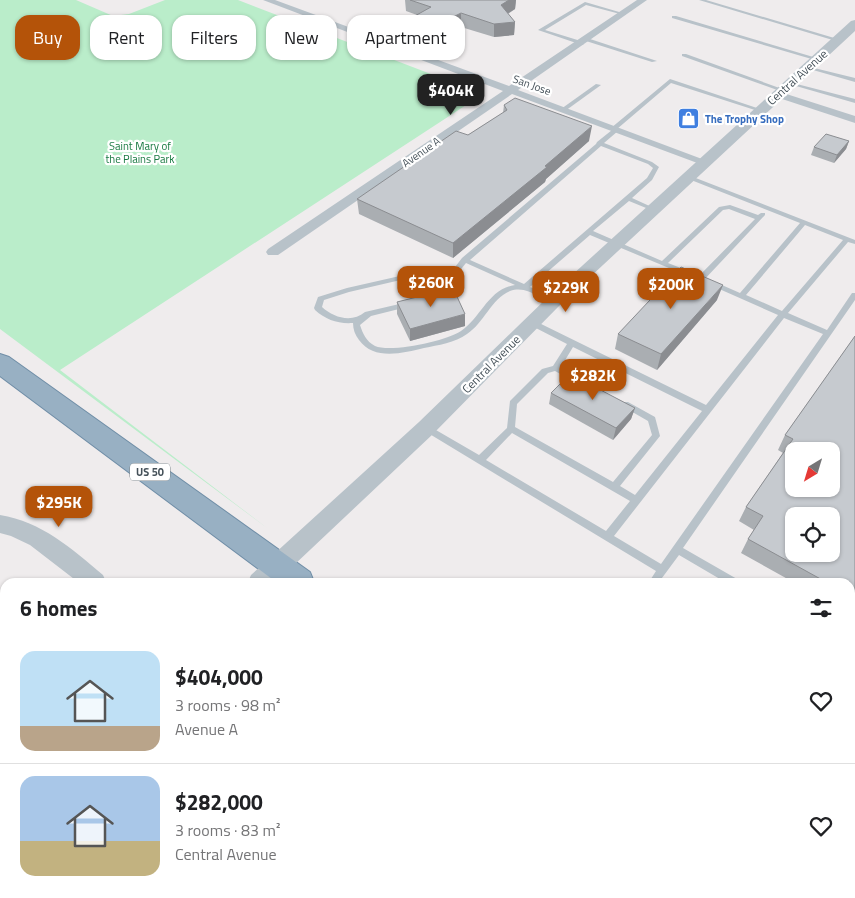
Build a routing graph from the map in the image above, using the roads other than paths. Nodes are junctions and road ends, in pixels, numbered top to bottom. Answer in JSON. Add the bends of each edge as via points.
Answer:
{"nodes":[{"id":1,"x":267,"y":0,"type":"edge"},
{"id":2,"x":643,"y":0,"type":"edge"},
{"id":3,"x":701,"y":0,"type":"edge"},
{"id":4,"x":624,"y":14,"type":"junction"},
{"id":5,"x":674,"y":17,"type":"dead end"},
{"id":6,"x":855,"y":24,"type":"edge"},
{"id":7,"x":838,"y":40,"type":"junction"},
{"id":8,"x":585,"y":42,"type":"junction"},
{"id":9,"x":684,"y":55,"type":"dead end"},
{"id":10,"x":654,"y":61,"type":"dead end"},
{"id":11,"x":812,"y":63,"type":"junction"},
{"id":12,"x":855,"y":80,"type":"edge"},
{"id":13,"x":598,"y":84,"type":"dead end"},
{"id":14,"x":783,"y":89,"type":"junction"},
{"id":15,"x":510,"y":90,"type":"junction"},
{"id":16,"x":855,"y":101,"type":"edge"},
{"id":17,"x":563,"y":110,"type":"junction"},
{"id":18,"x":760,"y":110,"type":"junction"},
{"id":19,"x":855,"y":120,"type":"edge"},
{"id":20,"x":615,"y":129,"type":"junction"},
{"id":21,"x":599,"y":143,"type":"junction"},
{"id":22,"x":704,"y":162,"type":"junction"},
{"id":23,"x":688,"y":177,"type":"junction"},
{"id":24,"x":628,"y":198,"type":"junction"},
{"id":25,"x":769,"y":208,"type":"junction"},
{"id":26,"x":653,"y":209,"type":"junction"},
{"id":27,"x":759,"y":218,"type":"junction"},
{"id":28,"x":804,"y":222,"type":"junction"},
{"id":29,"x":589,"y":232,"type":"junction"},
{"id":30,"x":846,"y":239,"type":"junction"},
{"id":31,"x":855,"y":242,"type":"edge"},
{"id":32,"x":616,"y":243,"type":"junction"},
{"id":33,"x":273,"y":252,"type":"dead end"},
{"id":34,"x":465,"y":260,"type":"junction"},
{"id":35,"x":664,"y":263,"type":"junction"},
{"id":36,"x":452,"y":274,"type":"junction"},
{"id":37,"x":700,"y":279,"type":"junction"},
{"id":38,"x":525,"y":287,"type":"junction"},
{"id":39,"x":855,"y":295,"type":"edge"},
{"id":40,"x":741,"y":296,"type":"junction"},
{"id":41,"x":555,"y":300,"type":"junction"},
{"id":42,"x":783,"y":314,"type":"junction"},
{"id":43,"x":363,"y":318,"type":"junction"},
{"id":44,"x":532,"y":322,"type":"junction"},
{"id":45,"x":826,"y":333,"type":"junction"},
{"id":46,"x":571,"y":343,"type":"junction"},
{"id":47,"x":0,"y":363,"type":"edge"},
{"id":48,"x":556,"y":368,"type":"junction"},
{"id":49,"x":582,"y":382,"type":"edge"},
{"id":50,"x":617,"y":400,"type":"edge"},
{"id":51,"x":708,"y":410,"type":"junction"},
{"id":52,"x":426,"y":428,"type":"junction"},
{"id":53,"x":510,"y":429,"type":"junction"},
{"id":54,"x":480,"y":460,"type":"junction"},
{"id":55,"x":614,"y":487,"type":"junction"},
{"id":56,"x":637,"y":500,"type":"junction"},
{"id":57,"x":0,"y":524,"type":"edge"},
{"id":58,"x":608,"y":536,"type":"junction"},
{"id":59,"x":678,"y":549,"type":"junction"},
{"id":60,"x":663,"y":570,"type":"junction"},
{"id":61,"x":279,"y":577,"type":"edge"},
{"id":62,"x":89,"y":578,"type":"edge"},
{"id":63,"x":657,"y":578,"type":"edge"},
{"id":64,"x":726,"y":578,"type":"edge"}],
"edges":[{"from":1,"to":15,"type":"street","name":"San Jose"},
{"from":2,"to":4,"type":"street","name":"Avenue A"},
{"from":3,"to":7,"type":"lane"},
{"from":4,"to":8,"type":"street","name":"Avenue A"},
{"from":4,"to":8,"type":"lane","via":[[585,2],[541,30]]},
{"from":5,"to":11,"type":"lane"},
{"from":6,"to":7,"type":"street","name":"Central Avenue"},
{"from":7,"to":11,"type":"street","name":"Central Avenue"},
{"from":8,"to":10,"type":"lane"},
{"from":8,"to":15,"type":"street","name":"Avenue A"},
{"from":9,"to":14,"type":"lane"},
{"from":11,"to":12,"type":"lane"},
{"from":11,"to":14,"type":"street","name":"Central Avenue"},
{"from":13,"to":17,"type":"lane"},
{"from":14,"to":16,"type":"lane"},
{"from":14,"to":18,"type":"street","name":"Central Avenue"},
{"from":14,"to":19,"type":"street"},
{"from":15,"to":17,"type":"street","name":"San Jose"},
{"from":15,"to":33,"type":"street","name":"Avenue A"},
{"from":17,"to":20,"type":"street","name":"San Jose"},
{"from":18,"to":20,"type":"lane","via":[[670,81]]},
{"from":18,"to":22,"type":"street","name":"Central Avenue"},
{"from":20,"to":21,"type":"lane"},
{"from":20,"to":22,"type":"street","name":"San Jose"},
{"from":21,"to":24,"type":"lane","via":[[656,167],[650,179]]},
{"from":21,"to":34,"type":"lane"},
{"from":22,"to":23,"type":"street","name":"Central Avenue"},
{"from":23,"to":25,"type":"lane"},
{"from":23,"to":26,"type":"street","name":"Central Avenue"},
{"from":24,"to":26,"type":"lane"},
{"from":24,"to":29,"type":"lane"},
{"from":25,"to":27,"type":"lane"},
{"from":25,"to":28,"type":"lane"},
{"from":26,"to":32,"type":"street","name":"Central Avenue"},
{"from":27,"to":35,"type":"lane","via":[[730,207],[721,208]]},
{"from":27,"to":37,"type":"lane"},
{"from":28,"to":30,"type":"lane"},
{"from":28,"to":40,"type":"lane"},
{"from":29,"to":32,"type":"lane"},
{"from":29,"to":38,"type":"lane"},
{"from":30,"to":31,"type":"lane"},
{"from":30,"to":42,"type":"lane"},
{"from":32,"to":35,"type":"lane"},
{"from":32,"to":41,"type":"street","name":"Central Avenue"},
{"from":34,"to":36,"type":"lane"},
{"from":34,"to":38,"type":"lane"},
{"from":35,"to":37,"type":"lane"},
{"from":36,"to":43,"type":"lane","via":[[429,298]]},
{"from":36,"to":43,"type":"lane","via":[[436,270],[321,299],[318,308],[326,316],[346,323]]},
{"from":37,"to":40,"type":"lane"},
{"from":38,"to":41,"type":"lane"},
{"from":38,"to":43,"type":"lane","via":[[510,288],[495,299],[472,326],[453,340],[392,353],[372,348],[362,340],[356,324]]},
{"from":39,"to":45,"type":"lane"},
{"from":40,"to":42,"type":"lane"},
{"from":41,"to":44,"type":"street","name":"Central Avenue"},
{"from":42,"to":45,"type":"lane"},
{"from":42,"to":51,"type":"lane"},
{"from":44,"to":46,"type":"lane"},
{"from":44,"to":52,"type":"street","name":"Central Avenue"},
{"from":45,"to":59,"type":"lane"},
{"from":46,"to":48,"type":"lane"},
{"from":46,"to":51,"type":"lane"},
{"from":47,"to":61,"type":"highway","number":"US 50"},
{"from":48,"to":49,"type":"lane"},
{"from":48,"to":53,"type":"lane","via":[[545,371],[513,403]]},
{"from":50,"to":55,"type":"lane","via":[[652,419],[656,436]]},
{"from":51,"to":56,"type":"lane"},
{"from":52,"to":54,"type":"lane"},
{"from":52,"to":61,"type":"street","name":"Central Avenue","via":[[310,534]]},
{"from":53,"to":54,"type":"lane"},
{"from":53,"to":55,"type":"lane"},
{"from":54,"to":58,"type":"lane"},
{"from":55,"to":56,"type":"lane"},
{"from":56,"to":58,"type":"lane"},
{"from":57,"to":62,"type":"street","via":[[10,525],[52,546]]},
{"from":58,"to":60,"type":"lane"},
{"from":59,"to":60,"type":"lane"},
{"from":59,"to":64,"type":"lane"},
{"from":60,"to":63,"type":"lane"}]}
